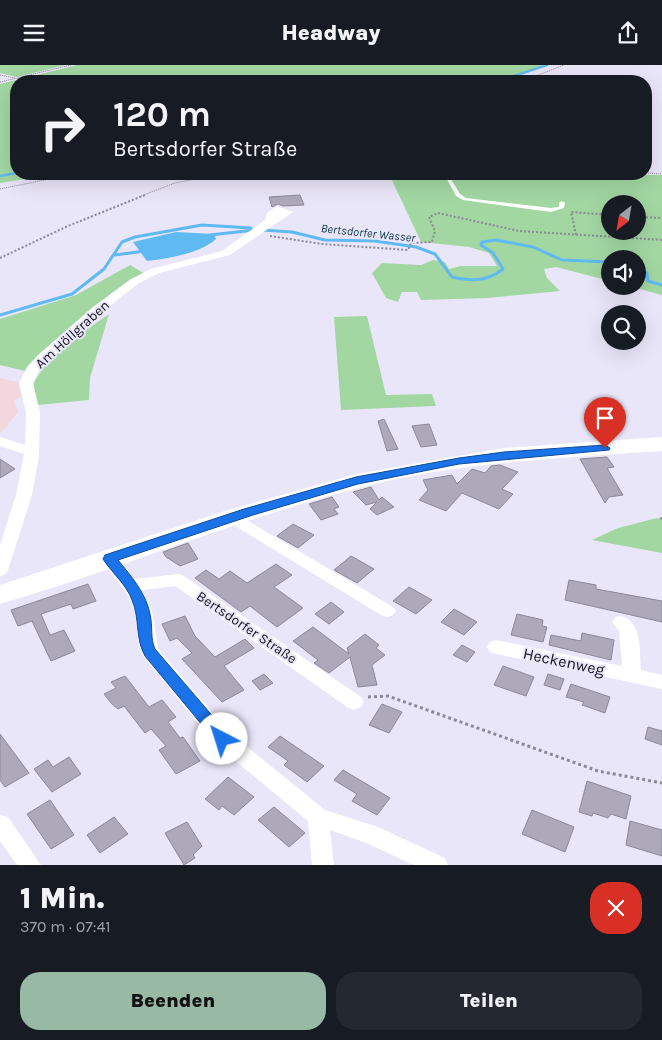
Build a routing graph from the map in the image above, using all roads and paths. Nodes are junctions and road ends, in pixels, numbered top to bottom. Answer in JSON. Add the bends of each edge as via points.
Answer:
{"nodes":[{"id":1,"x":71,"y":65,"type":"edge"},
{"id":2,"x":564,"y":65,"type":"edge"},
{"id":3,"x":29,"y":75,"type":"edge"},
{"id":4,"x":538,"y":75,"type":"edge"},
{"id":5,"x":44,"y":180,"type":"edge"},
{"id":6,"x":190,"y":180,"type":"edge"},
{"id":7,"x":449,"y":180,"type":"edge"},
{"id":8,"x":0,"y":189,"type":"edge"},
{"id":9,"x":562,"y":203,"type":"dead end"},
{"id":10,"x":601,"y":214,"type":"edge"},
{"id":11,"x":646,"y":217,"type":"edge"},
{"id":12,"x":662,"y":218,"type":"edge"},
{"id":13,"x":270,"y":221,"type":"dead end"},
{"id":14,"x":254,"y":234,"type":"junction"},
{"id":15,"x":576,"y":235,"type":"junction"},
{"id":16,"x":662,"y":240,"type":"edge"},
{"id":17,"x":0,"y":257,"type":"edge"},
{"id":18,"x":1,"y":442,"type":"edge"},
{"id":19,"x":662,"y":444,"type":"edge"},
{"id":20,"x":32,"y":452,"type":"junction"},
{"id":21,"x":233,"y":517,"type":"junction"},
{"id":22,"x":6,"y":532,"type":"edge"},
{"id":23,"x":109,"y":559,"type":"junction"},
{"id":24,"x":0,"y":570,"type":"edge"},
{"id":25,"x":131,"y":585,"type":"junction"},
{"id":26,"x":0,"y":595,"type":"edge"},
{"id":27,"x":387,"y":611,"type":"dead end"},
{"id":28,"x":622,"y":622,"type":"dead end"},
{"id":29,"x":496,"y":647,"type":"dead end"},
{"id":30,"x":632,"y":675,"type":"junction"},
{"id":31,"x":662,"y":682,"type":"edge"},
{"id":32,"x":354,"y":702,"type":"joint"},
{"id":33,"x":662,"y":783,"type":"edge"},
{"id":34,"x":318,"y":817,"type":"junction"},
{"id":35,"x":0,"y":824,"type":"edge"},
{"id":36,"x":30,"y":865,"type":"edge"},
{"id":37,"x":323,"y":865,"type":"edge"},
{"id":38,"x":437,"y":865,"type":"edge"}],
"edges":[{"from":1,"to":3,"type":"path"},
{"from":2,"to":4,"type":"path"},
{"from":5,"to":8,"type":"path"},
{"from":6,"to":17,"type":"path","via":[[175,183],[68,226]]},
{"from":7,"to":9,"type":"lane","via":[[458,195],[471,201],[551,210],[561,208]]},
{"from":10,"to":15,"type":"path","via":[[570,212]]},
{"from":11,"to":12,"type":"path"},
{"from":13,"to":14,"type":"street","name":"Am Höllgraben"},
{"from":14,"to":15,"type":"path","via":[[322,244],[408,250],[411,243],[432,243],[435,231],[429,217],[434,213],[519,231]]},
{"from":14,"to":20,"type":"street","name":"Am Höllgraben","via":[[226,253],[165,268],[135,281],[43,358],[26,383],[34,416]]},
{"from":15,"to":16,"type":"path"},
{"from":18,"to":20,"type":"street"},
{"from":19,"to":21,"type":"main road","via":[[459,461],[329,488]]},
{"from":20,"to":22,"type":"street","name":"Am Höllgraben","via":[[25,486]]},
{"from":21,"to":23,"type":"main road"},
{"from":21,"to":27,"type":"street"},
{"from":22,"to":24,"type":"street","name":"Am Höllgraben"},
{"from":23,"to":25,"type":"street"},
{"from":23,"to":26,"type":"main road"},
{"from":25,"to":32,"type":"street","name":"Bertsdorfer Straße","via":[[178,580]]},
{"from":25,"to":34,"type":"street","via":[[144,615],[145,641],[150,652],[229,745]]},
{"from":28,"to":30,"type":"street","via":[[628,629]]},
{"from":29,"to":30,"type":"street","name":"Heckenweg"},
{"from":30,"to":31,"type":"street","name":"Heckenweg"},
{"from":32,"to":33,"type":"path","via":[[373,695],[388,695],[598,771]]},
{"from":34,"to":37,"type":"street"},
{"from":34,"to":38,"type":"street","via":[[370,834]]},
{"from":35,"to":36,"type":"street"}]}
